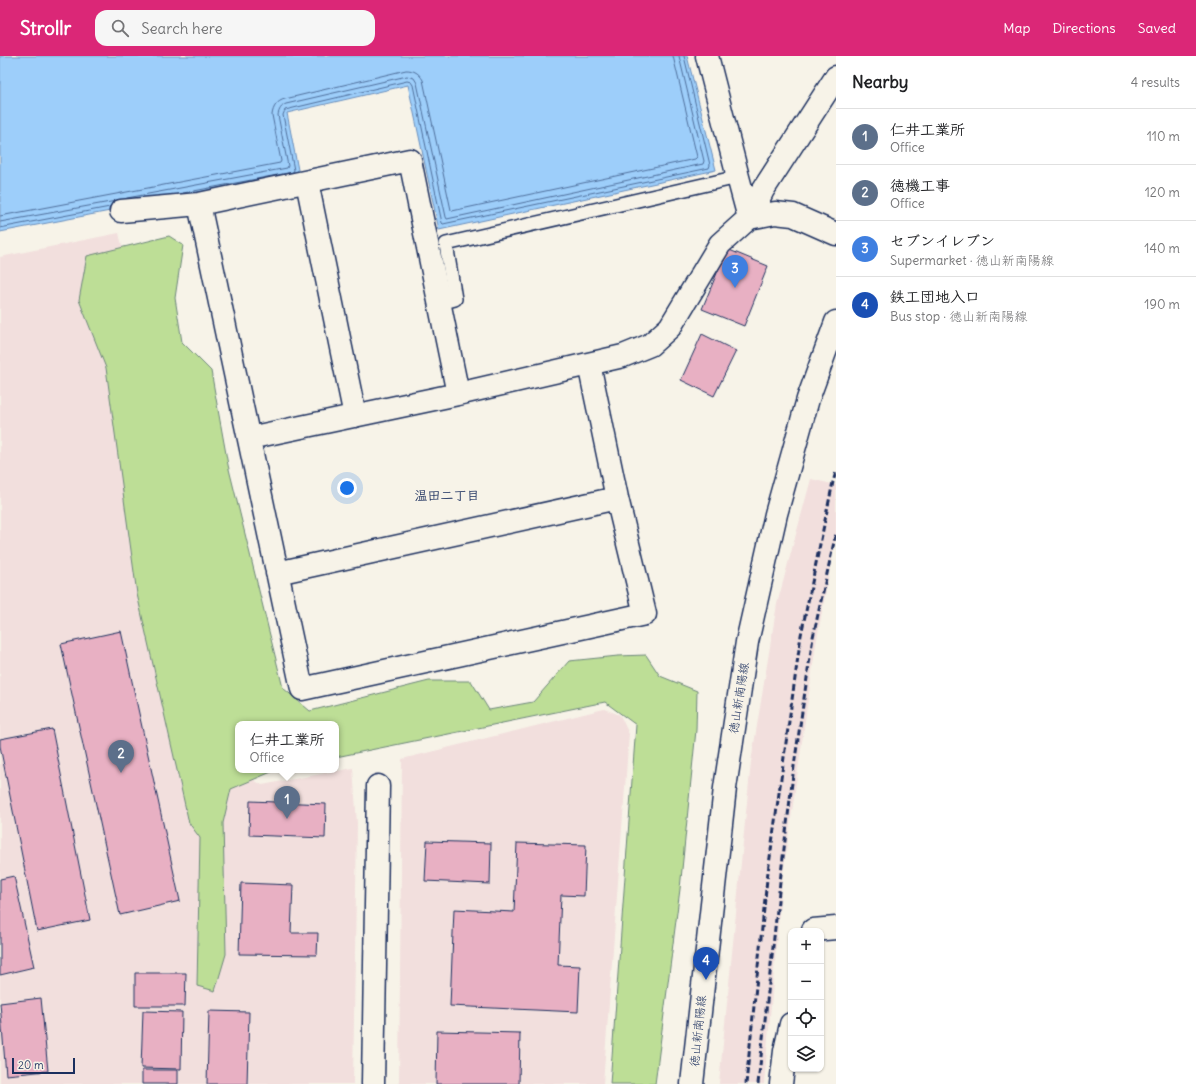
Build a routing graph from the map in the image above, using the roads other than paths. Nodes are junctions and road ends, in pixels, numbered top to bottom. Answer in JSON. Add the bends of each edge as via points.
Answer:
{"nodes":[{"id":1,"x":707,"y":56,"type":"edge"},
{"id":2,"x":836,"y":77,"type":"edge"},
{"id":3,"x":738,"y":177,"type":"junction"},
{"id":4,"x":307,"y":182,"type":"junction"},
{"id":5,"x":198,"y":204,"type":"junction"},
{"id":6,"x":121,"y":211,"type":"dead end"},
{"id":7,"x":749,"y":218,"type":"junction"},
{"id":8,"x":836,"y":234,"type":"edge"},
{"id":9,"x":440,"y":303,"type":"junction"},
{"id":10,"x":836,"y":322,"type":"edge"},
{"id":11,"x":589,"y":364,"type":"junction"},
{"id":12,"x":458,"y":394,"type":"junction"},
{"id":13,"x":355,"y":416,"type":"junction"},
{"id":14,"x":249,"y":438,"type":"junction"},
{"id":15,"x":618,"y":498,"type":"junction"},
{"id":16,"x":277,"y":573,"type":"junction"},
{"id":17,"x":378,"y":786,"type":"dead end"},
{"id":18,"x":836,"y":928,"type":"edge"},
{"id":19,"x":824,"y":929,"type":"edge"},
{"id":20,"x":788,"y":1036,"type":"edge"},
{"id":21,"x":373,"y":1084,"type":"edge"},
{"id":22,"x":692,"y":1084,"type":"edge"},
{"id":23,"x":781,"y":1084,"type":"edge"}],
"edges":[{"from":1,"to":3,"type":"street"},
{"from":2,"to":7,"type":"street","via":[[763,190]]},
{"from":3,"to":7,"type":"street"},
{"from":3,"to":9,"type":"lane","via":[[446,244],[455,299]]},
{"from":4,"to":5,"type":"street"},
{"from":4,"to":9,"type":"street","via":[[410,160]]},
{"from":4,"to":13,"type":"street"},
{"from":5,"to":6,"type":"street"},
{"from":5,"to":14,"type":"street"},
{"from":7,"to":8,"type":"street","via":[[775,213],[793,215]]},
{"from":7,"to":11,"type":"street","via":[[720,244],[670,327],[650,345],[623,356]]},
{"from":9,"to":12,"type":"street"},
{"from":10,"to":22,"type":"street","name":"徳山新南陽線","via":[[808,399],[782,491],[747,642],[725,788]]},
{"from":11,"to":12,"type":"street"},
{"from":11,"to":15,"type":"street"},
{"from":12,"to":13,"type":"street"},
{"from":13,"to":14,"type":"street"},
{"from":14,"to":16,"type":"street"},
{"from":15,"to":16,"type":"street"},
{"from":15,"to":16,"type":"street","via":[[645,614],[302,689]]},
{"from":17,"to":21,"type":"street"},
{"from":18,"to":19,"type":"street"},
{"from":20,"to":23,"type":"street"}]}
